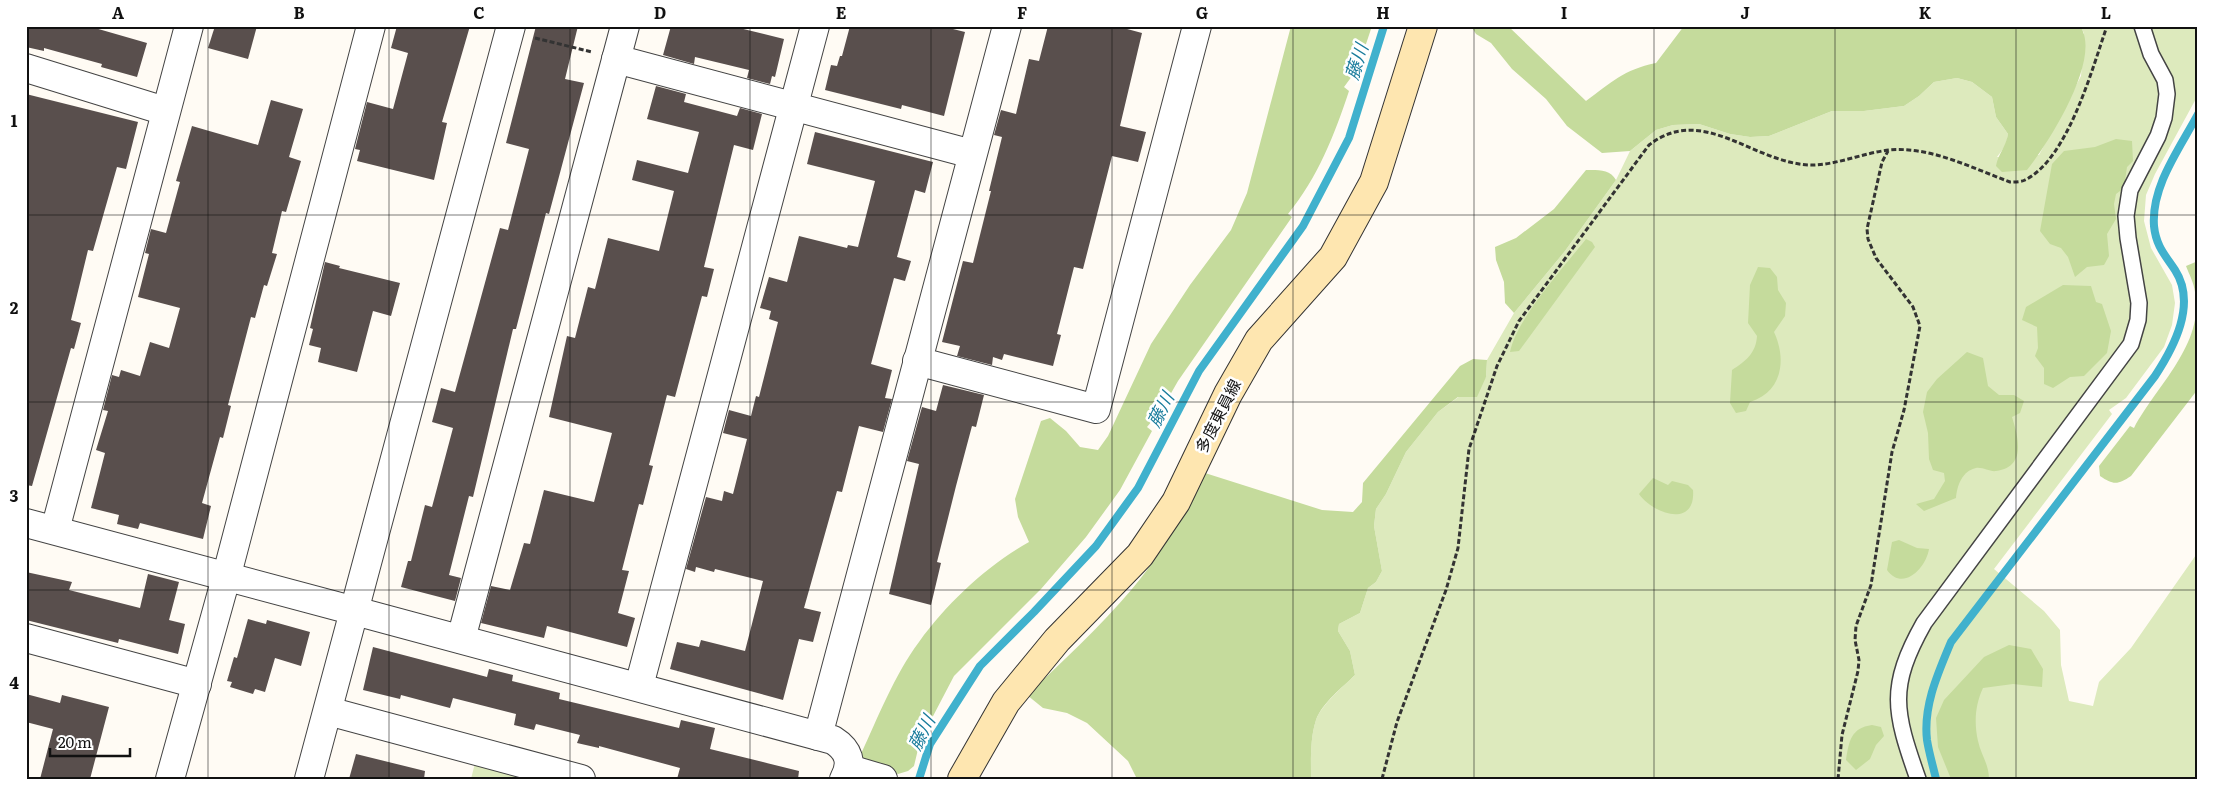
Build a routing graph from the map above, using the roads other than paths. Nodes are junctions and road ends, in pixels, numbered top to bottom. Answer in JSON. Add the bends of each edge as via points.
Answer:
{"nodes":[{"id":1,"x":189,"y":26,"type":"edge"},
{"id":2,"x":371,"y":26,"type":"edge"},
{"id":3,"x":625,"y":26,"type":"edge"},
{"id":4,"x":815,"y":26,"type":"edge"},
{"id":5,"x":1007,"y":26,"type":"edge"},
{"id":6,"x":1197,"y":26,"type":"edge"},
{"id":7,"x":1423,"y":26,"type":"edge"},
{"id":8,"x":2142,"y":26,"type":"edge"},
{"id":9,"x":510,"y":29,"type":"edge"},
{"id":10,"x":616,"y":59,"type":"junction"},
{"id":11,"x":26,"y":68,"type":"edge"},
{"id":12,"x":794,"y":106,"type":"junction"},
{"id":13,"x":165,"y":112,"type":"junction"},
{"id":14,"x":972,"y":154,"type":"junction"},
{"id":15,"x":917,"y":361,"type":"junction"},
{"id":16,"x":26,"y":523,"type":"edge"},
{"id":17,"x":56,"y":530,"type":"junction"},
{"id":18,"x":226,"y":578,"type":"junction"},
{"id":19,"x":355,"y":611,"type":"junction"},
{"id":20,"x":26,"y":638,"type":"edge"},
{"id":21,"x":461,"y":639,"type":"junction"},
{"id":22,"x":197,"y":684,"type":"junction"},
{"id":23,"x":639,"y":686,"type":"junction"},
{"id":24,"x":328,"y":711,"type":"junction"},
{"id":25,"x":818,"y":736,"type":"junction"},
{"id":26,"x":846,"y":774,"type":"edge"},
{"id":27,"x":170,"y":779,"type":"edge"},
{"id":28,"x":309,"y":779,"type":"edge"},
{"id":29,"x":581,"y":779,"type":"edge"},
{"id":30,"x":883,"y":779,"type":"edge"},
{"id":31,"x":962,"y":779,"type":"edge"},
{"id":32,"x":1918,"y":779,"type":"edge"}],
"edges":[{"from":1,"to":13,"type":"street"},
{"from":2,"to":18,"type":"street"},
{"from":3,"to":10,"type":"street"},
{"from":4,"to":12,"type":"street"},
{"from":5,"to":14,"type":"street"},
{"from":6,"to":15,"type":"street","via":[[1096,409]]},
{"from":7,"to":31,"type":"main road","name":"多度東員線","via":[[1374,182],[1333,257],[1259,340],[1228,394],[1176,502],[1140,554],[1057,640],[1006,702]]},
{"from":8,"to":32,"type":"lane","via":[[2151,54],[2165,80],[2167,94],[2158,136],[2130,190],[2126,216],[2139,303],[2131,344],[1924,622],[1911,647],[1900,672],[1897,693],[1905,743]]},
{"from":9,"to":19,"type":"street"},
{"from":10,"to":12,"type":"street"},
{"from":10,"to":21,"type":"street"},
{"from":11,"to":13,"type":"street"},
{"from":12,"to":14,"type":"street"},
{"from":12,"to":23,"type":"street"},
{"from":13,"to":17,"type":"street"},
{"from":14,"to":15,"type":"street"},
{"from":15,"to":25,"type":"street"},
{"from":16,"to":17,"type":"street"},
{"from":17,"to":18,"type":"street"},
{"from":18,"to":19,"type":"street"},
{"from":18,"to":22,"type":"street"},
{"from":19,"to":21,"type":"street"},
{"from":19,"to":24,"type":"street"},
{"from":20,"to":22,"type":"street"},
{"from":21,"to":23,"type":"street"},
{"from":22,"to":27,"type":"street"},
{"from":23,"to":25,"type":"street"},
{"from":24,"to":28,"type":"street"},
{"from":24,"to":29,"type":"street"},
{"from":25,"to":26,"type":"street","via":[[833,740],[846,750]]},
{"from":26,"to":30,"type":"street"}]}
